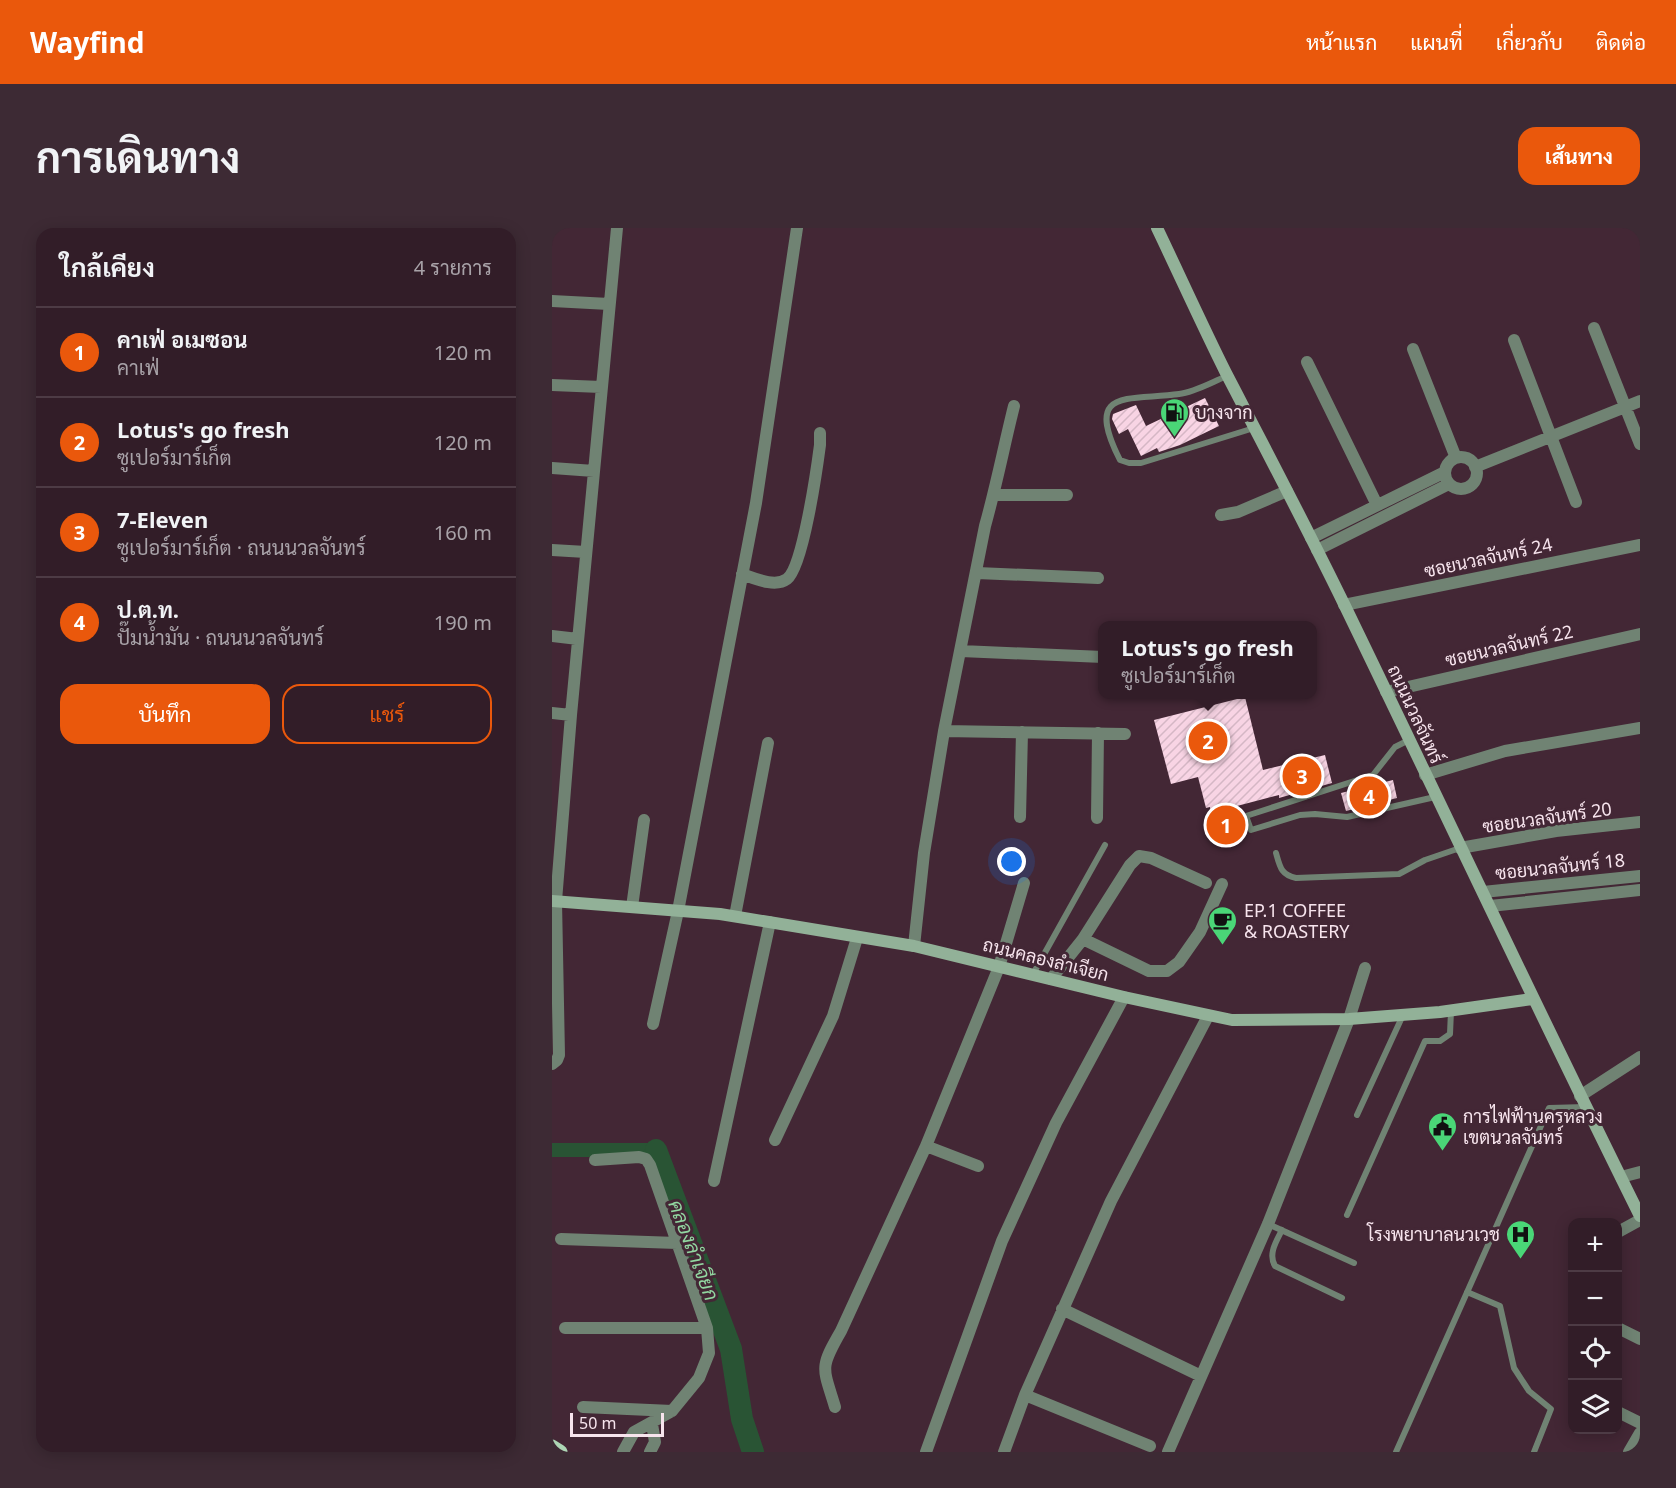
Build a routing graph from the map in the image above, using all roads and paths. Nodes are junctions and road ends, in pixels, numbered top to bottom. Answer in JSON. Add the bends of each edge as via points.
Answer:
{"nodes":[{"id":1,"x":617,"y":228,"type":"edge"},
{"id":2,"x":797,"y":228,"type":"edge"},
{"id":3,"x":1157,"y":228,"type":"edge"},
{"id":4,"x":552,"y":301,"type":"edge"},
{"id":5,"x":609,"y":304,"type":"junction"},
{"id":6,"x":1594,"y":328,"type":"dead end"},
{"id":7,"x":1514,"y":340,"type":"dead end"},
{"id":8,"x":1413,"y":349,"type":"dead end"},
{"id":9,"x":1307,"y":362,"type":"dead end"},
{"id":10,"x":1228,"y":376,"type":"junction"},
{"id":11,"x":552,"y":385,"type":"edge"},
{"id":12,"x":602,"y":387,"type":"junction"},
{"id":13,"x":1640,"y":401,"type":"edge"},
{"id":14,"x":1014,"y":406,"type":"dead end"},
{"id":15,"x":1626,"y":406,"type":"junction"},
{"id":16,"x":1255,"y":428,"type":"junction"},
{"id":17,"x":820,"y":433,"type":"dead end"},
{"id":18,"x":1550,"y":438,"type":"junction"},
{"id":19,"x":1640,"y":444,"type":"edge"},
{"id":20,"x":1456,"y":458,"type":"junction"},
{"id":21,"x":1475,"y":467,"type":"junction"},
{"id":22,"x":552,"y":468,"type":"edge"},
{"id":23,"x":594,"y":471,"type":"junction"},
{"id":24,"x":1447,"y":478,"type":"junction"},
{"id":25,"x":1287,"y":492,"type":"junction"},
{"id":26,"x":994,"y":495,"type":"junction"},
{"id":27,"x":1067,"y":495,"type":"dead end"},
{"id":28,"x":1576,"y":502,"type":"dead end"},
{"id":29,"x":1377,"y":505,"type":"junction"},
{"id":30,"x":1221,"y":515,"type":"dead end"},
{"id":31,"x":1314,"y":544,"type":"junction"},
{"id":32,"x":1640,"y":545,"type":"edge"},
{"id":33,"x":552,"y":550,"type":"edge"},
{"id":34,"x":586,"y":552,"type":"junction"},
{"id":35,"x":977,"y":573,"type":"junction"},
{"id":36,"x":742,"y":574,"type":"junction"},
{"id":37,"x":1098,"y":578,"type":"dead end"},
{"id":38,"x":1344,"y":606,"type":"junction"},
{"id":39,"x":1640,"y":634,"type":"edge"},
{"id":40,"x":552,"y":636,"type":"edge"},
{"id":41,"x":578,"y":639,"type":"junction"},
{"id":42,"x":961,"y":651,"type":"junction"},
{"id":43,"x":1098,"y":657,"type":"edge"},
{"id":44,"x":1386,"y":692,"type":"junction"},
{"id":45,"x":552,"y":713,"type":"edge"},
{"id":46,"x":571,"y":714,"type":"junction"},
{"id":47,"x":1640,"y":728,"type":"edge"},
{"id":48,"x":944,"y":730,"type":"junction"},
{"id":49,"x":1022,"y":732,"type":"junction"},
{"id":50,"x":1098,"y":733,"type":"junction"},
{"id":51,"x":1125,"y":734,"type":"dead end"},
{"id":52,"x":1409,"y":740,"type":"junction"},
{"id":53,"x":768,"y":743,"type":"dead end"},
{"id":54,"x":1425,"y":776,"type":"junction"},
{"id":55,"x":1435,"y":797,"type":"junction"},
{"id":56,"x":558,"y":803,"type":"edge"},
{"id":57,"x":1020,"y":817,"type":"dead end"},
{"id":58,"x":1097,"y":818,"type":"dead end"},
{"id":59,"x":644,"y":820,"type":"dead end"},
{"id":60,"x":1640,"y":822,"type":"edge"},
{"id":61,"x":1105,"y":845,"type":"dead end"},
{"id":62,"x":1460,"y":848,"type":"junction"},
{"id":63,"x":1276,"y":854,"type":"dead end"},
{"id":64,"x":1640,"y":876,"type":"edge"},
{"id":65,"x":1024,"y":883,"type":"dead end"},
{"id":66,"x":1206,"y":883,"type":"dead end"},
{"id":67,"x":1222,"y":884,"type":"dead end"},
{"id":68,"x":1640,"y":890,"type":"edge"},
{"id":69,"x":1483,"y":892,"type":"junction"},
{"id":70,"x":554,"y":901,"type":"edge"},
{"id":71,"x":1490,"y":906,"type":"junction"},
{"id":72,"x":632,"y":907,"type":"junction"},
{"id":73,"x":678,"y":911,"type":"junction"},
{"id":74,"x":735,"y":916,"type":"junction"},
{"id":75,"x":770,"y":922,"type":"junction"},
{"id":76,"x":857,"y":938,"type":"junction"},
{"id":77,"x":1083,"y":939,"type":"junction"},
{"id":78,"x":914,"y":946,"type":"junction"},
{"id":79,"x":999,"y":967,"type":"junction"},
{"id":80,"x":1365,"y":968,"type":"dead end"},
{"id":81,"x":1033,"y":974,"type":"junction"},
{"id":82,"x":1051,"y":979,"type":"junction"},
{"id":83,"x":1124,"y":998,"type":"junction"},
{"id":84,"x":1532,"y":999,"type":"junction"},
{"id":85,"x":1451,"y":1011,"type":"junction"},
{"id":86,"x":1403,"y":1015,"type":"junction"},
{"id":87,"x":1208,"y":1016,"type":"junction"},
{"id":88,"x":1349,"y":1019,"type":"junction"},
{"id":89,"x":653,"y":1024,"type":"dead end"},
{"id":90,"x":1640,"y":1057,"type":"edge"},
{"id":91,"x":552,"y":1064,"type":"edge"},
{"id":92,"x":1583,"y":1101,"type":"junction"},
{"id":93,"x":1357,"y":1115,"type":"dead end"},
{"id":94,"x":775,"y":1140,"type":"dead end"},
{"id":95,"x":926,"y":1146,"type":"junction"},
{"id":96,"x":595,"y":1160,"type":"dead end"},
{"id":97,"x":978,"y":1166,"type":"dead end"},
{"id":98,"x":1640,"y":1172,"type":"edge"},
{"id":99,"x":1621,"y":1177,"type":"junction"},
{"id":100,"x":714,"y":1180,"type":"dead end"},
{"id":101,"x":1347,"y":1215,"type":"dead end"},
{"id":102,"x":1640,"y":1218,"type":"edge"},
{"id":103,"x":1268,"y":1224,"type":"junction"},
{"id":104,"x":1622,"y":1229,"type":"edge"},
{"id":105,"x":1282,"y":1230,"type":"junction"},
{"id":106,"x":561,"y":1239,"type":"dead end"},
{"id":107,"x":677,"y":1243,"type":"junction"},
{"id":108,"x":1354,"y":1263,"type":"dead end"},
{"id":109,"x":1467,"y":1292,"type":"junction"},
{"id":110,"x":1342,"y":1298,"type":"dead end"},
{"id":111,"x":1062,"y":1309,"type":"junction"},
{"id":112,"x":565,"y":1328,"type":"dead end"},
{"id":113,"x":707,"y":1328,"type":"junction"},
{"id":114,"x":1622,"y":1330,"type":"edge"},
{"id":115,"x":1640,"y":1339,"type":"edge"},
{"id":116,"x":1201,"y":1376,"type":"junction"},
{"id":117,"x":1025,"y":1395,"type":"junction"},
{"id":118,"x":583,"y":1407,"type":"dead end"},
{"id":119,"x":836,"y":1407,"type":"dead end"},
{"id":120,"x":672,"y":1411,"type":"junction"},
{"id":121,"x":1622,"y":1414,"type":"edge"},
{"id":122,"x":1640,"y":1423,"type":"edge"},
{"id":123,"x":652,"y":1424,"type":"junction"},
{"id":124,"x":1640,"y":1433,"type":"edge"},
{"id":125,"x":1150,"y":1446,"type":"dead end"},
{"id":126,"x":552,"y":1447,"type":"edge"},
{"id":127,"x":560,"y":1452,"type":"edge"},
{"id":128,"x":622,"y":1452,"type":"edge"},
{"id":129,"x":650,"y":1452,"type":"edge"},
{"id":130,"x":926,"y":1452,"type":"edge"},
{"id":131,"x":1004,"y":1452,"type":"edge"},
{"id":132,"x":1168,"y":1452,"type":"edge"},
{"id":133,"x":1396,"y":1452,"type":"edge"},
{"id":134,"x":1534,"y":1452,"type":"edge"},
{"id":135,"x":1629,"y":1452,"type":"edge"}],
"edges":[{"from":1,"to":5,"type":"street"},
{"from":2,"to":36,"type":"street"},
{"from":3,"to":10,"type":"main road","name":"ถนนนวลจันทร์"},
{"from":4,"to":5,"type":"street"},
{"from":5,"to":12,"type":"street"},
{"from":6,"to":15,"type":"street"},
{"from":7,"to":18,"type":"street"},
{"from":8,"to":20,"type":"street"},
{"from":9,"to":29,"type":"street"},
{"from":10,"to":16,"type":"main road","name":"ถนนนวลจันทร์"},
{"from":10,"to":16,"type":"lane","via":[[1182,394],[1141,396],[1110,406],[1106,421],[1120,460],[1141,463]]},
{"from":11,"to":12,"type":"street"},
{"from":12,"to":23,"type":"street"},
{"from":13,"to":15,"type":"street"},
{"from":14,"to":26,"type":"street"},
{"from":15,"to":18,"type":"street"},
{"from":15,"to":19,"type":"street"},
{"from":16,"to":25,"type":"main road","name":"ถนนนวลจันทร์"},
{"from":17,"to":36,"type":"street","via":[[808,518],[790,576],[780,583]]},
{"from":18,"to":21,"type":"street"},
{"from":18,"to":28,"type":"street"},
{"from":20,"to":21,"type":"street","via":[[1466,458]]},
{"from":20,"to":24,"type":"street","via":[[1448,464]]},
{"from":21,"to":24,"type":"street","via":[[1475,479],[1468,487],[1458,488]]},
{"from":22,"to":23,"type":"street"},
{"from":23,"to":34,"type":"street"},
{"from":24,"to":29,"type":"street"},
{"from":24,"to":31,"type":"street"},
{"from":25,"to":30,"type":"street"},
{"from":25,"to":31,"type":"main road","name":"ถนนนวลจันทร์"},
{"from":26,"to":27,"type":"street"},
{"from":26,"to":35,"type":"street"},
{"from":29,"to":31,"type":"street"},
{"from":31,"to":38,"type":"main road","name":"ถนนนวลจันทร์"},
{"from":32,"to":38,"type":"street","name":"ซอยนวลจันทร์ 24"},
{"from":33,"to":34,"type":"street"},
{"from":34,"to":41,"type":"street"},
{"from":35,"to":37,"type":"street"},
{"from":35,"to":42,"type":"street"},
{"from":36,"to":73,"type":"street"},
{"from":38,"to":44,"type":"main road","name":"ถนนนวลจันทร์"},
{"from":39,"to":44,"type":"street","name":"ซอยนวลจันทร์ 22"},
{"from":40,"to":41,"type":"street"},
{"from":41,"to":46,"type":"street"},
{"from":42,"to":43,"type":"street"},
{"from":42,"to":48,"type":"street"},
{"from":44,"to":52,"type":"main road","name":"ถนนนวลจันทร์"},
{"from":45,"to":46,"type":"street"},
{"from":46,"to":56,"type":"street"},
{"from":47,"to":54,"type":"street","via":[[1505,751]]},
{"from":48,"to":49,"type":"street"},
{"from":48,"to":78,"type":"street"},
{"from":49,"to":50,"type":"street"},
{"from":49,"to":57,"type":"street"},
{"from":50,"to":51,"type":"street"},
{"from":50,"to":58,"type":"street"},
{"from":52,"to":54,"type":"main road","name":"ถนนนวลจันทร์"},
{"from":52,"to":55,"type":"lane","via":[[1395,747],[1373,775],[1246,816],[1251,830],[1300,815],[1347,817]]},
{"from":53,"to":74,"type":"street"},
{"from":54,"to":55,"type":"main road","name":"ถนนนวลจันทร์"},
{"from":55,"to":62,"type":"main road","name":"ถนนนวลจันทร์"},
{"from":56,"to":70,"type":"street"},
{"from":59,"to":72,"type":"street"},
{"from":60,"to":62,"type":"street","name":"ซอยนวลจันทร์ 20","via":[[1556,831]]},
{"from":61,"to":81,"type":"lane"},
{"from":62,"to":63,"type":"lane","via":[[1399,874],[1342,877],[1287,877]]},
{"from":62,"to":69,"type":"main road","name":"ถนนนวลจันทร์"},
{"from":64,"to":69,"type":"street","name":"ซอยนวลจันทร์ 18"},
{"from":65,"to":79,"type":"street"},
{"from":66,"to":77,"type":"street","via":[[1139,856]]},
{"from":67,"to":77,"type":"street","via":[[1200,932],[1179,962],[1167,971],[1149,971]]},
{"from":68,"to":71,"type":"street"},
{"from":69,"to":71,"type":"main road","name":"ถนนนวลจันทร์"},
{"from":70,"to":72,"type":"main road","name":"ถนนคลองลำเจียก"},
{"from":70,"to":91,"type":"street","via":[[559,1055]]},
{"from":71,"to":84,"type":"main road","name":"ถนนนวลจันทร์"},
{"from":72,"to":73,"type":"main road","name":"ถนนคลองลำเจียก"},
{"from":73,"to":74,"type":"main road","name":"ถนนคลองลำเจียก"},
{"from":73,"to":89,"type":"street"},
{"from":74,"to":75,"type":"main road","name":"ถนนคลองลำเจียก"},
{"from":75,"to":76,"type":"main road","name":"ถนนคลองลำเจียก"},
{"from":75,"to":100,"type":"street"},
{"from":76,"to":78,"type":"main road","name":"ถนนคลองลำเจียก"},
{"from":76,"to":94,"type":"street","via":[[833,1016]]},
{"from":77,"to":82,"type":"street"},
{"from":78,"to":79,"type":"main road","name":"ถนนคลองลำเจียก"},
{"from":79,"to":81,"type":"main road","name":"ถนนคลองลำเจียก"},
{"from":79,"to":95,"type":"street"},
{"from":80,"to":88,"type":"street"},
{"from":81,"to":82,"type":"main road","name":"ถนนคลองลำเจียก"},
{"from":82,"to":83,"type":"main road","name":"ถนนคลองลำเจียก"},
{"from":83,"to":87,"type":"main road","name":"ถนนคลองลำเจียก"},
{"from":83,"to":130,"type":"street","via":[[1056,1123],[1002,1242]]},
{"from":84,"to":85,"type":"main road","name":"ถนนคลองลำเจียก"},
{"from":84,"to":92,"type":"main road","name":"ถนนนวลจันทร์"},
{"from":85,"to":86,"type":"main road","name":"ถนนคลองลำเจียก"},
{"from":85,"to":101,"type":"lane","via":[[1450,1034],[1440,1041],[1425,1041]]},
{"from":86,"to":88,"type":"main road","name":"ถนนคลองลำเจียก"},
{"from":86,"to":93,"type":"lane"},
{"from":87,"to":88,"type":"main road","name":"ถนนคลองลำเจียก","via":[[1232,1020]]},
{"from":87,"to":111,"type":"street","via":[[1111,1201]]},
{"from":88,"to":103,"type":"street"},
{"from":90,"to":92,"type":"street"},
{"from":92,"to":99,"type":"main road","name":"ถนนนวลจันทร์"},
{"from":92,"to":109,"type":"lane","via":[[1549,1108]]},
{"from":95,"to":97,"type":"street"},
{"from":95,"to":119,"type":"street","via":[[826,1357],[824,1370]]},
{"from":96,"to":107,"type":"street","via":[[646,1159]]},
{"from":98,"to":99,"type":"street"},
{"from":99,"to":102,"type":"main road","name":"ถนนนวลจันทร์"},
{"from":102,"to":104,"type":"street"},
{"from":103,"to":105,"type":"lane"},
{"from":103,"to":116,"type":"street"},
{"from":105,"to":108,"type":"lane"},
{"from":105,"to":110,"type":"lane","via":[[1272,1251],[1275,1266]]},
{"from":106,"to":107,"type":"street"},
{"from":107,"to":113,"type":"street"},
{"from":109,"to":133,"type":"lane"},
{"from":109,"to":134,"type":"lane","via":[[1500,1306],[1514,1368],[1528,1391],[1551,1409]]},
{"from":111,"to":116,"type":"street"},
{"from":111,"to":117,"type":"street"},
{"from":112,"to":113,"type":"street"},
{"from":113,"to":120,"type":"street","via":[[710,1353],[699,1378]]},
{"from":114,"to":115,"type":"street"},
{"from":116,"to":132,"type":"street"},
{"from":117,"to":125,"type":"street"},
{"from":117,"to":131,"type":"street"},
{"from":118,"to":120,"type":"street"},
{"from":120,"to":123,"type":"street"},
{"from":121,"to":122,"type":"street"},
{"from":123,"to":128,"type":"street","via":[[634,1432]]},
{"from":123,"to":129,"type":"street","via":[[655,1442]]},
{"from":124,"to":135,"type":"street"},
{"from":126,"to":127,"type":"main road"}]}
